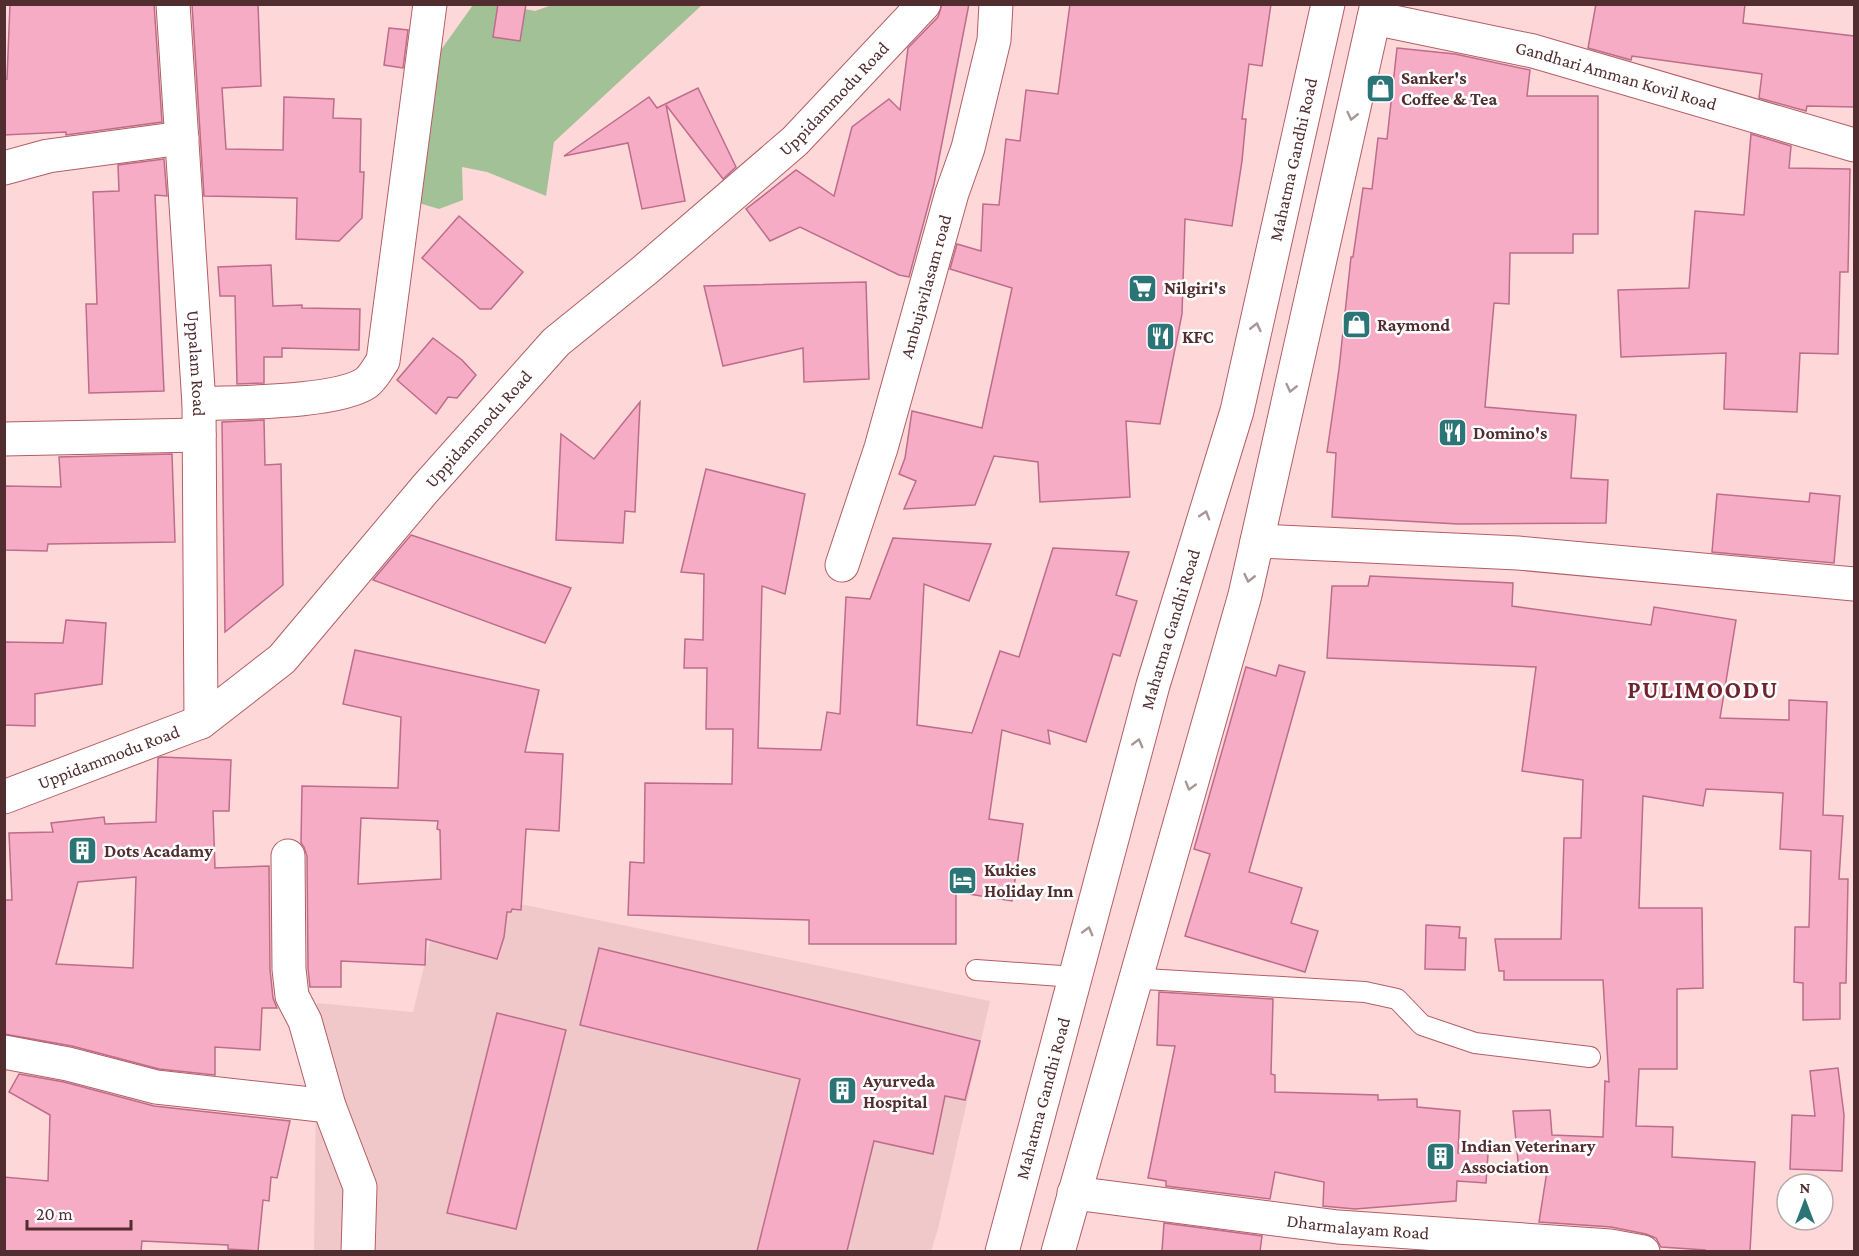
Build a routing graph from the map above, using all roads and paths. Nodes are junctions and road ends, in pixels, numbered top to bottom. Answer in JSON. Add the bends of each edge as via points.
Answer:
{"nodes":[{"id":1,"x":173,"y":4,"type":"edge"},
{"id":2,"x":430,"y":4,"type":"edge"},
{"id":3,"x":924,"y":4,"type":"edge"},
{"id":4,"x":996,"y":4,"type":"edge"},
{"id":5,"x":1328,"y":4,"type":"edge"},
{"id":6,"x":1376,"y":11,"type":"edge"},
{"id":7,"x":182,"y":138,"type":"junction"},
{"id":8,"x":1854,"y":145,"type":"edge"},
{"id":9,"x":4,"y":168,"type":"edge"},
{"id":10,"x":199,"y":419,"type":"junction"},
{"id":11,"x":4,"y":439,"type":"edge"},
{"id":12,"x":1257,"y":541,"type":"junction"},
{"id":13,"x":842,"y":565,"type":"dead end"},
{"id":14,"x":1854,"y":584,"type":"edge"},
{"id":15,"x":201,"y":722,"type":"junction"},
{"id":16,"x":4,"y":797,"type":"edge"},
{"id":17,"x":288,"y":856,"type":"dead end"},
{"id":18,"x":976,"y":970,"type":"dead end"},
{"id":19,"x":1075,"y":977,"type":"junction"},
{"id":20,"x":1137,"y":977,"type":"junction"},
{"id":21,"x":4,"y":1052,"type":"edge"},
{"id":22,"x":1590,"y":1057,"type":"dead end"},
{"id":23,"x":330,"y":1106,"type":"junction"},
{"id":24,"x":1074,"y":1194,"type":"junction"},
{"id":25,"x":358,"y":1251,"type":"edge"},
{"id":26,"x":1002,"y":1251,"type":"edge"},
{"id":27,"x":1058,"y":1251,"type":"edge"},
{"id":28,"x":1644,"y":1251,"type":"edge"}],
"edges":[{"from":1,"to":7,"type":"street","name":"Uppalam Road"},
{"from":2,"to":10,"type":"street","via":[[383,361],[367,382],[349,391]]},
{"from":3,"to":15,"type":"street","name":"Uppidammodu Road","via":[[795,141],[556,342],[282,659]]},
{"from":4,"to":13,"type":"street","name":"Ambujavilasam road","via":[[994,40],[968,148]]},
{"from":19,"to":5,"type":"street","name":"Mahatma Gandhi Road","one_way":true,"via":[[1153,686],[1237,411]]},
{"from":6,"to":8,"type":"street","name":"Gandhari Amman Kovil Road","via":[[1533,51]]},
{"from":6,"to":12,"type":"street","one_way":true},
{"from":7,"to":9,"type":"street","via":[[48,156]]},
{"from":7,"to":10,"type":"street","name":"Uppalam Road"},
{"from":10,"to":11,"type":"street"},
{"from":10,"to":15,"type":"street","name":"Uppalam Road"},
{"from":12,"to":14,"type":"street","via":[[1518,553]]},
{"from":12,"to":20,"type":"street","one_way":true},
{"from":15,"to":16,"type":"street","name":"Uppidammodu Road"},
{"from":17,"to":23,"type":"street","via":[[292,996],[305,1021]]},
{"from":18,"to":19,"type":"lane"},
{"from":19,"to":26,"type":"street","name":"Mahatma Gandhi Road"},
{"from":20,"to":22,"type":"lane","via":[[1365,992],[1397,999],[1422,1025],[1475,1043]]},
{"from":20,"to":24,"type":"street"},
{"from":21,"to":23,"type":"street","via":[[156,1087]]},
{"from":23,"to":25,"type":"street","via":[[360,1187]]},
{"from":24,"to":27,"type":"street"},
{"from":24,"to":28,"type":"street","name":"Dharmalayam Road","via":[[1338,1227]]}]}
